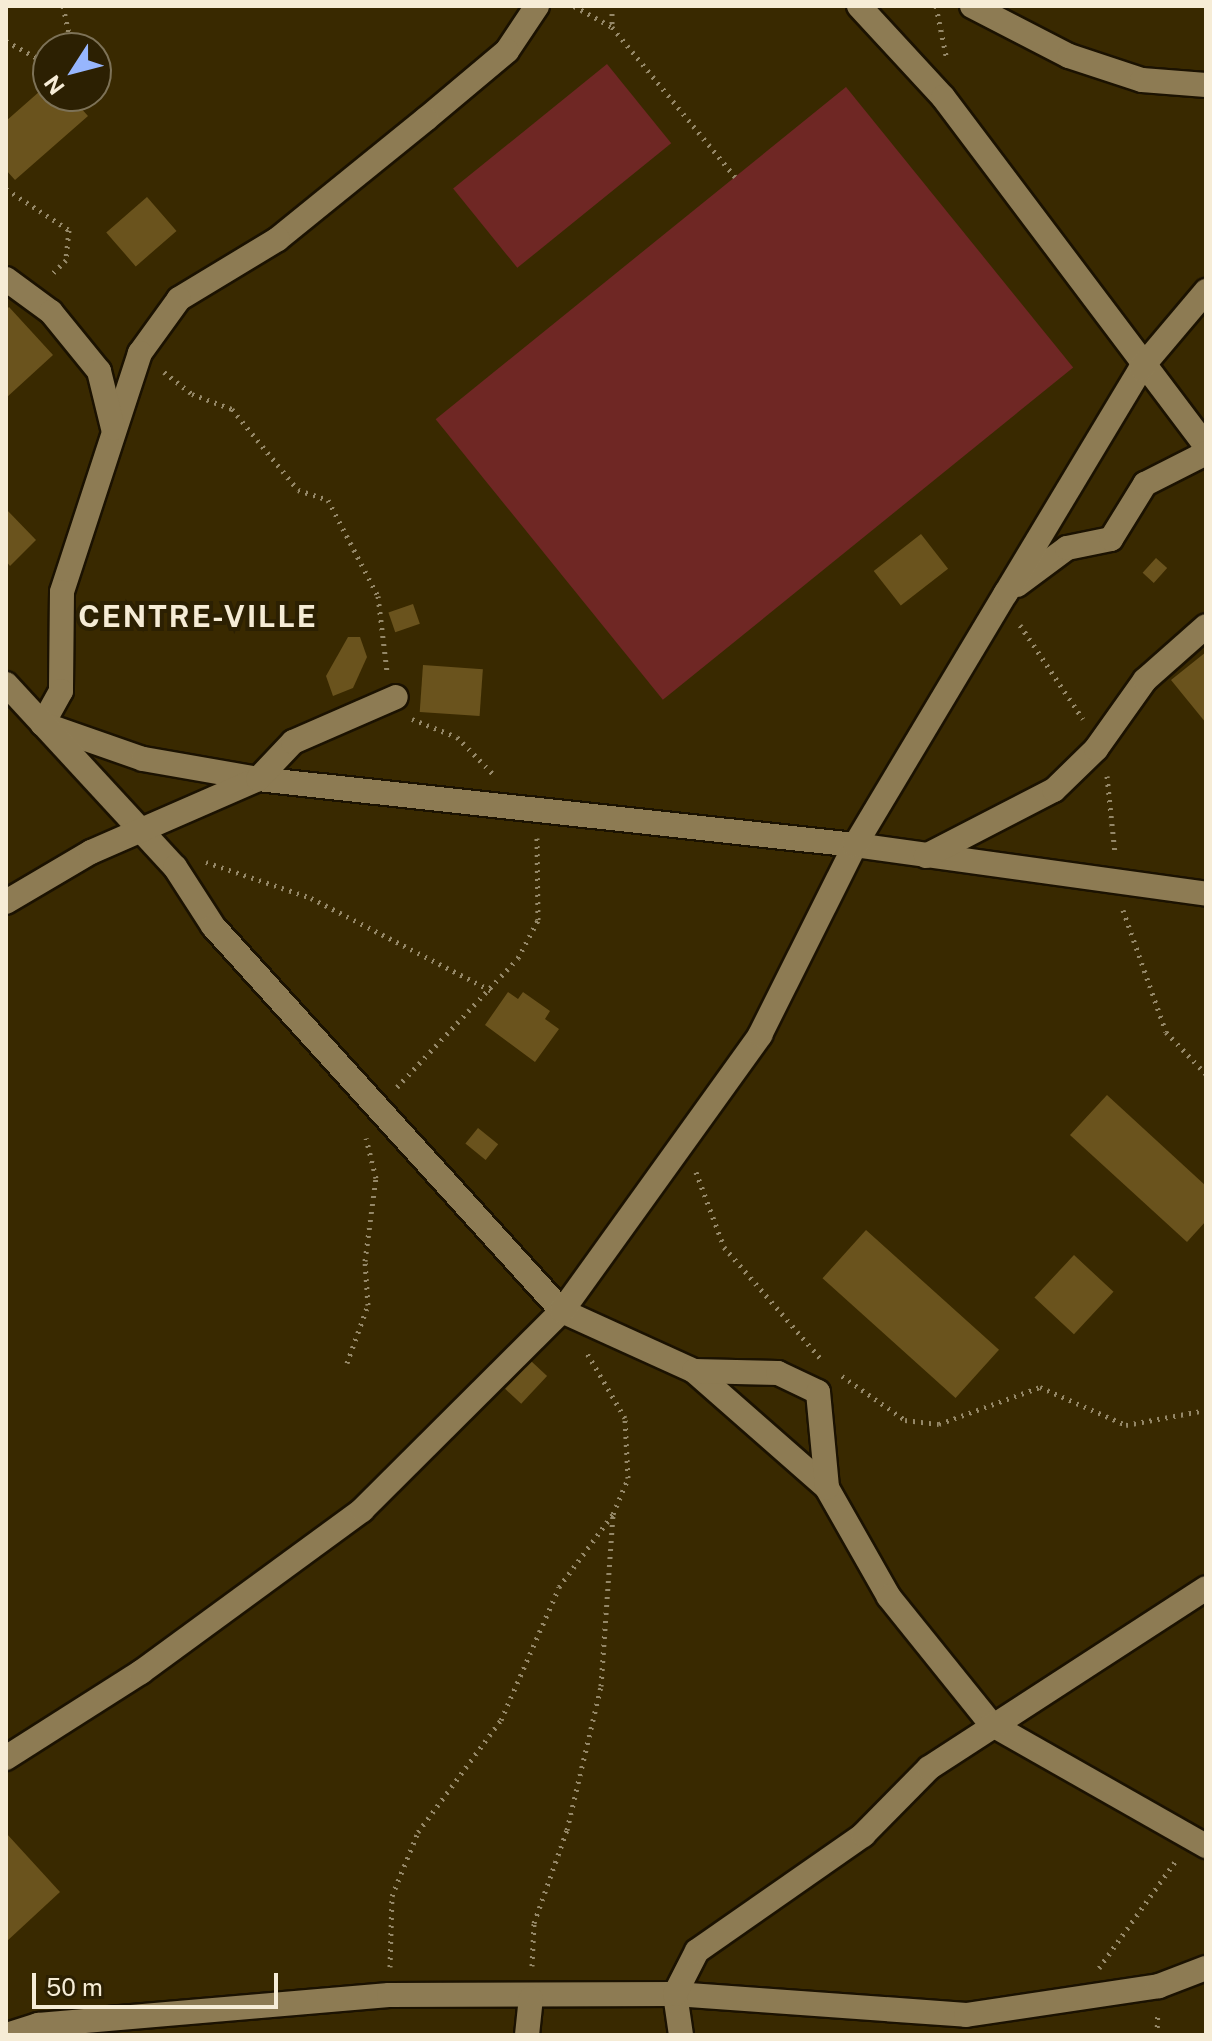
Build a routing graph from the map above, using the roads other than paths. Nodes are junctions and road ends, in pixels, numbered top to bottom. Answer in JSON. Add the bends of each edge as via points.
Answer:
{"nodes":[{"id":1,"x":537,"y":6,"type":"edge"},
{"id":2,"x":859,"y":6,"type":"edge"},
{"id":3,"x":972,"y":6,"type":"edge"},
{"id":4,"x":1206,"y":85,"type":"edge"},
{"id":5,"x":6,"y":279,"type":"edge"},
{"id":6,"x":1206,"y":291,"type":"edge"},
{"id":7,"x":1141,"y":368,"type":"junction"},
{"id":8,"x":114,"y":431,"type":"junction"},
{"id":9,"x":1206,"y":446,"type":"edge"},
{"id":10,"x":1206,"y":453,"type":"edge"},
{"id":11,"x":1006,"y":593,"type":"junction"},
{"id":12,"x":1206,"y":626,"type":"edge"},
{"id":13,"x":6,"y":684,"type":"edge"},
{"id":14,"x":396,"y":697,"type":"road end"},
{"id":15,"x":43,"y":724,"type":"junction"},
{"id":16,"x":258,"y":779,"type":"junction"},
{"id":17,"x":137,"y":830,"type":"junction"},
{"id":18,"x":855,"y":845,"type":"junction"},
{"id":19,"x":926,"y":856,"type":"junction"},
{"id":20,"x":1206,"y":894,"type":"edge"},
{"id":21,"x":6,"y":902,"type":"edge"},
{"id":22,"x":562,"y":1311,"type":"junction"},
{"id":23,"x":694,"y":1371,"type":"junction"},
{"id":24,"x":827,"y":1488,"type":"junction"},
{"id":25,"x":1206,"y":1588,"type":"edge"},
{"id":26,"x":991,"y":1724,"type":"junction"},
{"id":27,"x":6,"y":1758,"type":"edge"},
{"id":28,"x":1199,"y":1842,"type":"edge"},
{"id":29,"x":1206,"y":1968,"type":"edge"},
{"id":30,"x":1159,"y":1986,"type":"junction"},
{"id":31,"x":1206,"y":1986,"type":"edge"},
{"id":32,"x":675,"y":1994,"type":"junction"},
{"id":33,"x":531,"y":1998,"type":"junction"},
{"id":34,"x":7,"y":2035,"type":"edge"},
{"id":35,"x":527,"y":2035,"type":"edge"},
{"id":36,"x":681,"y":2035,"type":"edge"}],
"edges":[{"from":1,"to":8,"type":"street","via":[[507,51],[426,119],[278,239],[179,299],[140,353]]},
{"from":2,"to":7,"type":"street","via":[[943,97]]},
{"from":3,"to":4,"type":"street","via":[[1069,56],[1142,80]]},
{"from":5,"to":8,"type":"street","via":[[28,295],[99,371]]},
{"from":6,"to":7,"type":"street"},
{"from":7,"to":9,"type":"street"},
{"from":7,"to":11,"type":"street"},
{"from":8,"to":15,"type":"street","via":[[62,592],[61,691]]},
{"from":10,"to":11,"type":"street","via":[[1145,484],[1111,539],[1067,548]]},
{"from":11,"to":18,"type":"street"},
{"from":12,"to":19,"type":"street","via":[[1145,680],[1096,749],[1054,790]]},
{"from":13,"to":15,"type":"street"},
{"from":14,"to":16,"type":"street","via":[[293,742]]},
{"from":15,"to":16,"type":"street","via":[[143,759]]},
{"from":15,"to":17,"type":"street"},
{"from":16,"to":17,"type":"street"},
{"from":16,"to":18,"type":"street"},
{"from":17,"to":21,"type":"street"},
{"from":17,"to":22,"type":"street","via":[[163,854],[213,926]]},
{"from":18,"to":19,"type":"street"},
{"from":18,"to":22,"type":"street","via":[[760,1035],[688,1144]]},
{"from":19,"to":20,"type":"street","via":[[1117,887]]},
{"from":22,"to":23,"type":"street"},
{"from":22,"to":27,"type":"street","via":[[362,1510],[141,1672]]},
{"from":23,"to":24,"type":"street"},
{"from":23,"to":24,"type":"street","via":[[778,1373],[818,1392]]},
{"from":24,"to":26,"type":"street","via":[[889,1597]]},
{"from":25,"to":26,"type":"street"},
{"from":26,"to":28,"type":"street"},
{"from":26,"to":32,"type":"street","via":[[929,1768],[863,1835],[697,1951]]},
{"from":29,"to":30,"type":"street"},
{"from":30,"to":31,"type":"street"},
{"from":30,"to":32,"type":"street","via":[[966,2015]]},
{"from":32,"to":33,"type":"street"},
{"from":32,"to":36,"type":"street"},
{"from":33,"to":34,"type":"street","via":[[389,1995],[38,2025]]},
{"from":33,"to":35,"type":"street"}]}
